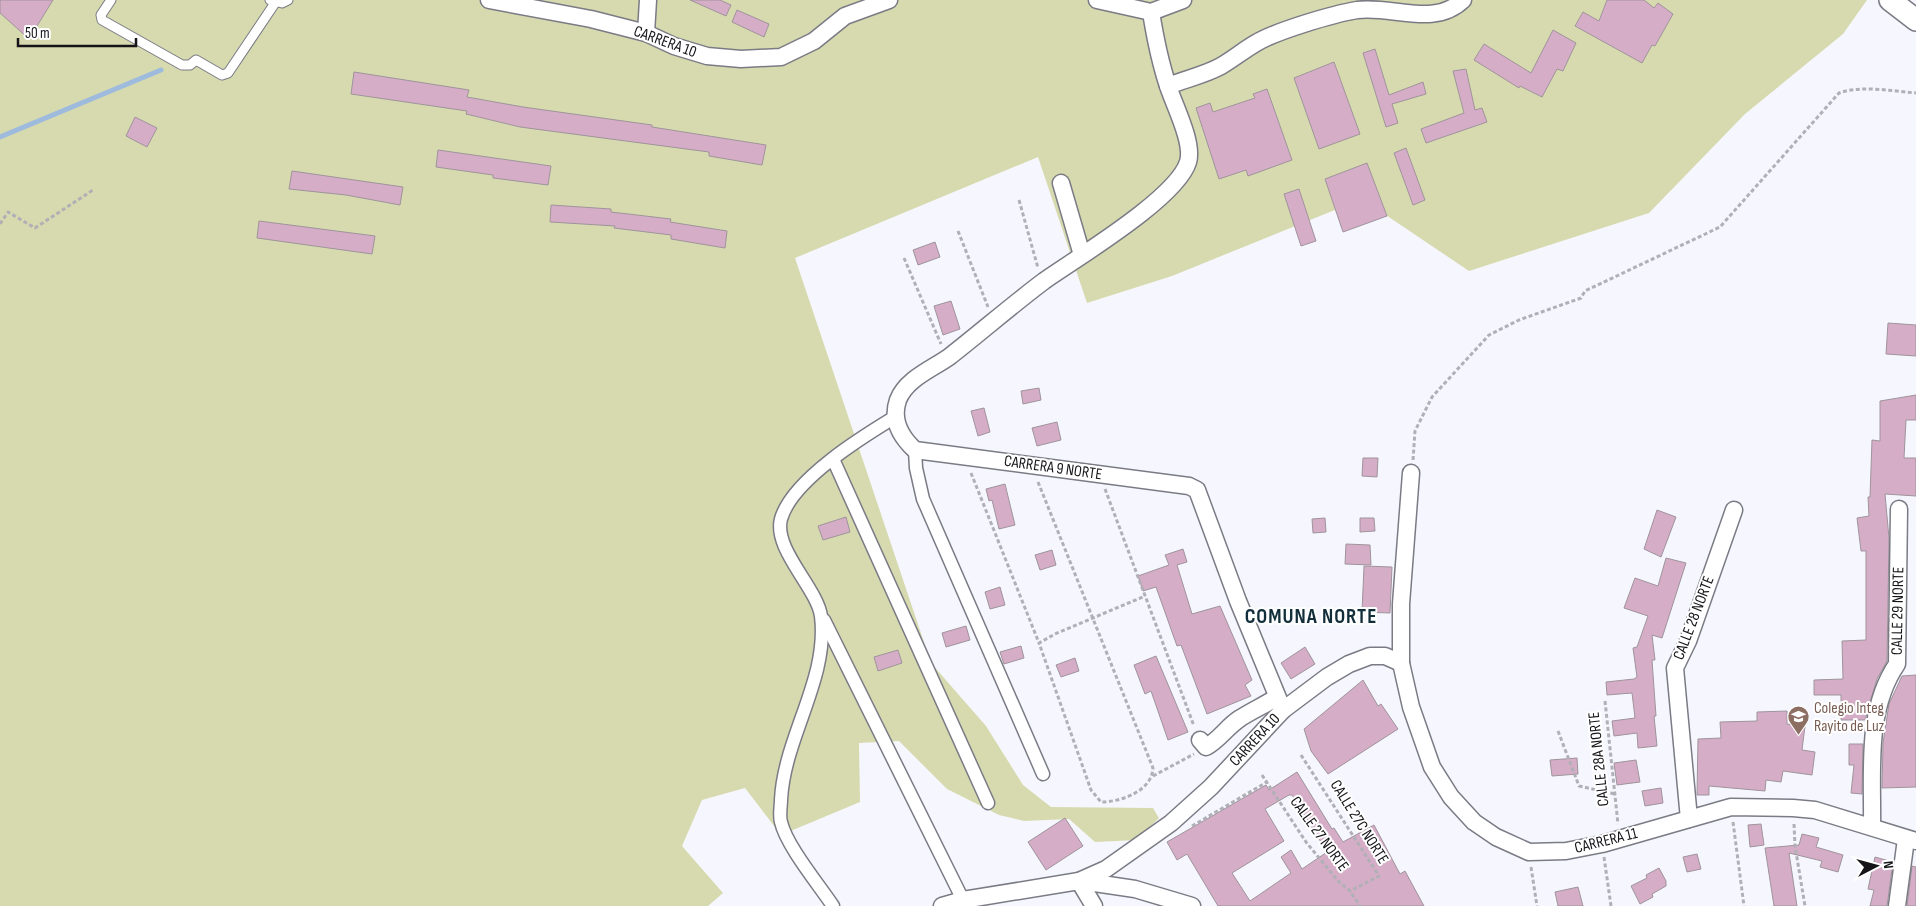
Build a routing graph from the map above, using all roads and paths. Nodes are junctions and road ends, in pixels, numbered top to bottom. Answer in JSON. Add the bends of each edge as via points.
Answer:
{"nodes":[{"id":1,"x":111,"y":0,"type":"edge"},
{"id":2,"x":288,"y":0,"type":"edge"},
{"id":3,"x":489,"y":0,"type":"edge"},
{"id":4,"x":648,"y":0,"type":"edge"},
{"id":5,"x":889,"y":0,"type":"edge"},
{"id":6,"x":1097,"y":0,"type":"edge"},
{"id":7,"x":1183,"y":0,"type":"edge"},
{"id":8,"x":1463,"y":0,"type":"edge"},
{"id":9,"x":1890,"y":0,"type":"edge"},
{"id":10,"x":272,"y":1,"type":"edge"},
{"id":11,"x":1151,"y":12,"type":"junction"},
{"id":12,"x":1916,"y":20,"type":"edge"},
{"id":13,"x":646,"y":33,"type":"junction"},
{"id":14,"x":1168,"y":86,"type":"junction"},
{"id":15,"x":1916,"y":93,"type":"edge"},
{"id":16,"x":1061,"y":183,"type":"dead end"},
{"id":17,"x":92,"y":190,"type":"dead end"},
{"id":18,"x":1020,"y":200,"type":"dead end"},
{"id":19,"x":0,"y":224,"type":"edge"},
{"id":20,"x":958,"y":231,"type":"dead end"},
{"id":21,"x":1082,"y":255,"type":"junction"},
{"id":22,"x":904,"y":258,"type":"dead end"},
{"id":23,"x":1043,"y":282,"type":"junction"},
{"id":24,"x":994,"y":322,"type":"junction"},
{"id":25,"x":947,"y":358,"type":"junction"},
{"id":26,"x":895,"y":417,"type":"junction"},
{"id":27,"x":915,"y":450,"type":"junction"},
{"id":28,"x":964,"y":456,"type":"junction"},
{"id":29,"x":833,"y":459,"type":"junction"},
{"id":30,"x":1031,"y":465,"type":"junction"},
{"id":31,"x":1411,"y":473,"type":"joint"},
{"id":32,"x":1100,"y":474,"type":"junction"},
{"id":33,"x":1899,"y":509,"type":"dead end"},
{"id":34,"x":1734,"y":510,"type":"dead end"},
{"id":35,"x":1145,"y":596,"type":"junction"},
{"id":36,"x":821,"y":613,"type":"junction"},
{"id":37,"x":1093,"y":618,"type":"junction"},
{"id":38,"x":1039,"y":643,"type":"junction"},
{"id":39,"x":1401,"y":663,"type":"junction"},
{"id":40,"x":1605,"y":701,"type":"dead end"},
{"id":41,"x":1280,"y":704,"type":"junction"},
{"id":42,"x":1558,"y":731,"type":"dead end"},
{"id":43,"x":1203,"y":744,"type":"junction"},
{"id":44,"x":1301,"y":755,"type":"dead end"},
{"id":45,"x":1043,"y":774,"type":"dead end"},
{"id":46,"x":1262,"y":775,"type":"dead end"},
{"id":47,"x":1152,"y":776,"type":"junction"},
{"id":48,"x":1267,"y":782,"type":"junction"},
{"id":49,"x":1615,"y":794,"type":"junction"},
{"id":50,"x":988,"y":804,"type":"dead end"},
{"id":51,"x":1731,"y":807,"type":"junction"},
{"id":52,"x":1794,"y":808,"type":"junction"},
{"id":53,"x":1617,"y":814,"type":"dead end"},
{"id":54,"x":1689,"y":819,"type":"junction"},
{"id":55,"x":1872,"y":827,"type":"junction"},
{"id":56,"x":1185,"y":831,"type":"dead end"},
{"id":57,"x":1911,"y":840,"type":"edge"},
{"id":58,"x":1602,"y":844,"type":"junction"},
{"id":59,"x":1529,"y":852,"type":"junction"},
{"id":60,"x":1079,"y":881,"type":"junction"},
{"id":61,"x":1350,"y":891,"type":"junction"},
{"id":62,"x":965,"y":903,"type":"edge"},
{"id":63,"x":832,"y":906,"type":"edge"},
{"id":64,"x":942,"y":906,"type":"edge"},
{"id":65,"x":1094,"y":906,"type":"edge"},
{"id":66,"x":1192,"y":906,"type":"edge"},
{"id":67,"x":1360,"y":906,"type":"edge"},
{"id":68,"x":1537,"y":906,"type":"edge"},
{"id":69,"x":1611,"y":906,"type":"edge"},
{"id":70,"x":1744,"y":906,"type":"edge"},
{"id":71,"x":1805,"y":906,"type":"edge"},
{"id":72,"x":1897,"y":906,"type":"edge"}],
"edges":[{"from":1,"to":10,"type":"lane","via":[[101,15],[102,20],[182,65],[190,65],[196,60],[222,74],[228,73]]},
{"from":2,"to":10,"type":"lane","via":[[282,4]]},
{"from":3,"to":13,"type":"street","name":"CARRERA 10"},
{"from":4,"to":13,"type":"street"},
{"from":5,"to":13,"type":"street","name":"CARRERA 10","via":[[845,16],[814,41],[781,57],[741,59],[707,56]]},
{"from":6,"to":11,"type":"street"},
{"from":7,"to":11,"type":"street"},
{"from":8,"to":14,"type":"street","via":[[1438,13],[1356,10],[1304,25],[1257,42],[1220,66]]},
{"from":9,"to":12,"type":"street"},
{"from":11,"to":14,"type":"street"},
{"from":14,"to":21,"type":"street","via":[[1189,145],[1184,171],[1143,212]]},
{"from":15,"to":31,"type":"path","via":[[1855,89],[1839,93],[1720,227],[1585,291],[1581,298],[1519,320],[1489,335],[1432,397],[1415,431]]},
{"from":16,"to":21,"type":"street"},
{"from":17,"to":19,"type":"path","via":[[35,228],[8,212]]},
{"from":18,"to":23,"type":"path"},
{"from":20,"to":24,"type":"path"},
{"from":21,"to":23,"type":"street"},
{"from":22,"to":25,"type":"path"},
{"from":23,"to":24,"type":"street"},
{"from":24,"to":25,"type":"street"},
{"from":25,"to":26,"type":"street","via":[[907,386],[898,400]]},
{"from":26,"to":27,"type":"street","via":[[902,436]]},
{"from":26,"to":29,"type":"street","via":[[852,443]]},
{"from":27,"to":28,"type":"street","name":"CARRERA 9 NORTE"},
{"from":27,"to":45,"type":"street","via":[[923,499]]},
{"from":28,"to":30,"type":"street","name":"CARRERA 9 NORTE"},
{"from":28,"to":38,"type":"path"},
{"from":29,"to":36,"type":"street","via":[[811,477],[787,508],[780,525],[783,542]]},
{"from":29,"to":50,"type":"street"},
{"from":30,"to":32,"type":"street","name":"CARRERA 9 NORTE"},
{"from":30,"to":37,"type":"path"},
{"from":31,"to":39,"type":"street","via":[[1401,604]]},
{"from":32,"to":35,"type":"path"},
{"from":32,"to":41,"type":"street","name":"CARRERA 9 NORTE","via":[[1190,486],[1197,490]]},
{"from":33,"to":55,"type":"street","name":"CALLE 29 NORTE","via":[[1897,664],[1886,679],[1874,716]]},
{"from":34,"to":54,"type":"street","name":"CALLE 28 NORTE","via":[[1676,668]]},
{"from":35,"to":37,"type":"path"},
{"from":35,"to":43,"type":"path"},
{"from":36,"to":62,"type":"street"},
{"from":36,"to":63,"type":"street","via":[[823,640],[782,782],[781,822],[796,853]]},
{"from":37,"to":38,"type":"path"},
{"from":37,"to":47,"type":"path","via":[[1153,768]]},
{"from":38,"to":47,"type":"path","via":[[1091,790],[1101,802],[1112,802],[1145,788]]},
{"from":39,"to":41,"type":"street","name":"CARRERA 10","via":[[1384,656],[1370,656],[1348,664]]},
{"from":39,"to":59,"type":"street","name":"CARRERA 11","via":[[1411,707],[1432,767],[1451,797],[1474,822],[1496,837]]},
{"from":40,"to":49,"type":"path","name":"CALLE 28A NORTE"},
{"from":41,"to":43,"type":"street","via":[[1240,718]]},
{"from":41,"to":60,"type":"street","name":"CARRERA 10","via":[[1211,787],[1172,823],[1106,869]]},
{"from":42,"to":49,"type":"path","via":[[1579,786]]},
{"from":43,"to":47,"type":"path"},
{"from":44,"to":61,"type":"path","name":"CALLE 27C NORTE","via":[[1379,876]]},
{"from":46,"to":48,"type":"path","name":"CALLE 27 NORTE"},
{"from":48,"to":56,"type":"path"},
{"from":48,"to":61,"type":"path","name":"CALLE 27 NORTE","via":[[1306,842]]},
{"from":49,"to":53,"type":"path","name":"CALLE 28A NORTE"},
{"from":51,"to":52,"type":"street","name":"CARRERA 11"},
{"from":51,"to":54,"type":"street","name":"CARRERA 11"},
{"from":51,"to":70,"type":"path"},
{"from":52,"to":55,"type":"street","name":"CARRERA 11","via":[[1815,810]]},
{"from":52,"to":71,"type":"path","via":[[1795,846]]},
{"from":54,"to":58,"type":"street","name":"CARRERA 11"},
{"from":55,"to":57,"type":"street","name":"CARRERA 11"},
{"from":57,"to":72,"type":"street"},
{"from":58,"to":59,"type":"street","name":"CARRERA 11","via":[[1566,851]]},
{"from":58,"to":69,"type":"path"},
{"from":59,"to":68,"type":"path"},
{"from":60,"to":62,"type":"street","name":"CARRERA 10"},
{"from":60,"to":65,"type":"street"},
{"from":60,"to":66,"type":"street","via":[[1135,889]]},
{"from":61,"to":67,"type":"path","name":"CALLE 27 NORTE"},
{"from":62,"to":64,"type":"street","name":"CARRERA 10"}]}
